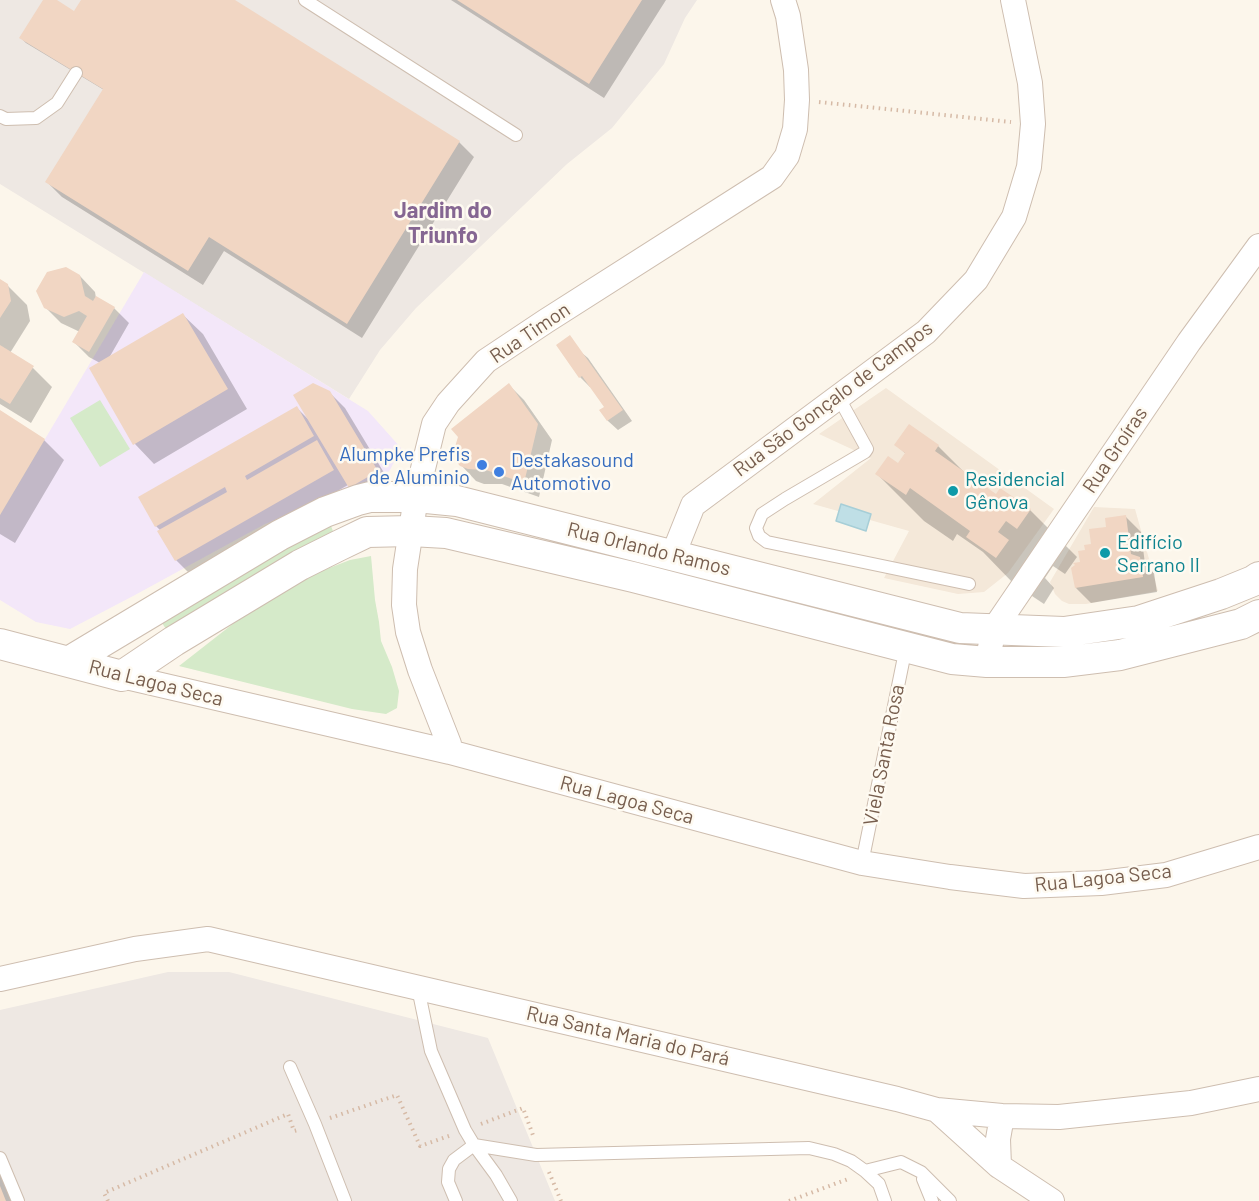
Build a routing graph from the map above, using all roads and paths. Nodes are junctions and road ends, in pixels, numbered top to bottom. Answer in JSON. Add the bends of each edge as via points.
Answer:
{"nodes":[{"id":1,"x":305,"y":0,"type":"edge"},
{"id":2,"x":783,"y":0,"type":"edge"},
{"id":3,"x":1013,"y":0,"type":"edge"},
{"id":4,"x":76,"y":73,"type":"dead end"},
{"id":5,"x":797,"y":99,"type":"junction"},
{"id":6,"x":0,"y":116,"type":"edge"},
{"id":7,"x":1033,"y":124,"type":"junction"},
{"id":8,"x":516,"y":135,"type":"dead end"},
{"id":9,"x":1259,"y":246,"type":"edge"},
{"id":10,"x":839,"y":398,"type":"junction"},
{"id":11,"x":416,"y":497,"type":"junction"},
{"id":12,"x":411,"y":531,"type":"junction"},
{"id":13,"x":673,"y":555,"type":"junction"},
{"id":14,"x":1259,"y":577,"type":"edge"},
{"id":15,"x":969,"y":584,"type":"dead end"},
{"id":16,"x":1259,"y":615,"type":"edge"},
{"id":17,"x":994,"y":629,"type":"junction"},
{"id":18,"x":0,"y":644,"type":"edge"},
{"id":19,"x":906,"y":647,"type":"junction"},
{"id":20,"x":70,"y":661,"type":"junction"},
{"id":21,"x":987,"y":662,"type":"junction"},
{"id":22,"x":122,"y":676,"type":"junction"},
{"id":23,"x":450,"y":752,"type":"junction"},
{"id":24,"x":1259,"y":847,"type":"edge"},
{"id":25,"x":862,"y":863,"type":"junction"},
{"id":26,"x":0,"y":979,"type":"edge"},
{"id":27,"x":418,"y":988,"type":"junction"},
{"id":28,"x":290,"y":1067,"type":"dead end"},
{"id":29,"x":1259,"y":1089,"type":"edge"},
{"id":30,"x":937,"y":1110,"type":"junction"},
{"id":31,"x":1002,"y":1116,"type":"junction"},
{"id":32,"x":315,"y":1124,"type":"junction"},
{"id":33,"x":465,"y":1130,"type":"junction"},
{"id":34,"x":474,"y":1145,"type":"junction"},
{"id":35,"x":542,"y":1155,"type":"junction"},
{"id":36,"x":0,"y":1158,"type":"edge"},
{"id":37,"x":999,"y":1166,"type":"junction"},
{"id":38,"x":865,"y":1171,"type":"junction"},
{"id":39,"x":921,"y":1173,"type":"junction"},
{"id":40,"x":18,"y":1201,"type":"edge"},
{"id":41,"x":108,"y":1201,"type":"edge"},
{"id":42,"x":345,"y":1201,"type":"edge"},
{"id":43,"x":456,"y":1201,"type":"edge"},
{"id":44,"x":511,"y":1201,"type":"edge"},
{"id":45,"x":561,"y":1201,"type":"edge"},
{"id":46,"x":789,"y":1201,"type":"edge"},
{"id":47,"x":885,"y":1201,"type":"edge"},
{"id":48,"x":932,"y":1201,"type":"edge"},
{"id":49,"x":950,"y":1201,"type":"edge"},
{"id":50,"x":1052,"y":1201,"type":"edge"}],
"edges":[{"from":1,"to":8,"type":"lane"},
{"from":2,"to":5,"type":"street","name":"Rua Timon","via":[[796,70]]},
{"from":3,"to":7,"type":"street","name":"Rua São Gonçalo de Campos","via":[[1030,83]]},
{"from":4,"to":6,"type":"lane","via":[[57,103],[36,118]]},
{"from":5,"to":7,"type":"path"},
{"from":5,"to":11,"type":"street","name":"Rua Timon","via":[[788,156],[772,177],[486,361],[434,424]]},
{"from":7,"to":10,"type":"street","name":"Rua São Gonçalo de Campos","via":[[1029,167],[1014,217],[976,280],[926,332]]},
{"from":9,"to":17,"type":"street","name":"Rua Groíras"},
{"from":10,"to":13,"type":"street","name":"Rua São Gonçalo de Campos","via":[[693,505]]},
{"from":10,"to":15,"type":"lane","via":[[867,449],[762,514],[756,528],[759,536],[767,542]]},
{"from":11,"to":12,"type":"street","name":"Rua Timon"},
{"from":11,"to":13,"type":"street","name":"Rua Orlando Ramos","via":[[457,501]]},
{"from":11,"to":20,"type":"street","name":"Rua Orlando Ramos","via":[[370,497],[325,512]]},
{"from":12,"to":19,"type":"street","name":"Rua Orlando Ramos","via":[[446,533]]},
{"from":12,"to":22,"type":"street","name":"Rua Orlando Ramos","via":[[367,532],[338,546],[290,571]]},
{"from":12,"to":23,"type":"street","name":"Rua Timon","via":[[404,584],[408,632]]},
{"from":13,"to":17,"type":"street","name":"Rua Orlando Ramos","via":[[960,628]]},
{"from":14,"to":17,"type":"street","name":"Rua Orlando Ramos","via":[[1139,621],[1064,632]]},
{"from":16,"to":21,"type":"street","name":"Rua Orlando Ramos","via":[[1241,624],[1120,655],[1063,662]]},
{"from":17,"to":21,"type":"street","name":"Rua Groíras"},
{"from":18,"to":20,"type":"street","name":"Rua Lagoa Seca"},
{"from":19,"to":21,"type":"street","name":"Rua Orlando Ramos","via":[[952,659]]},
{"from":19,"to":25,"type":"lane","name":"Viela Santa Rosa"},
{"from":20,"to":22,"type":"street","name":"Rua Lagoa Seca"},
{"from":22,"to":23,"type":"street","name":"Rua Lagoa Seca"},
{"from":23,"to":25,"type":"street","name":"Rua Lagoa Seca"},
{"from":24,"to":25,"type":"street","name":"Rua Lagoa Seca","via":[[1166,875],[1101,883],[1024,886]]},
{"from":26,"to":27,"type":"street","name":"Rua Santa Maria do Pará","via":[[135,949],[208,939]]},
{"from":27,"to":30,"type":"street","name":"Rua Santa Maria do Pará"},
{"from":27,"to":33,"type":"lane","via":[[431,1051]]},
{"from":28,"to":32,"type":"lane"},
{"from":29,"to":31,"type":"street","name":"Rua Santa Maria do Pará","via":[[1191,1103],[1107,1113]]},
{"from":30,"to":31,"type":"street","name":"Rua Santa Maria do Pará"},
{"from":30,"to":37,"type":"street"},
{"from":31,"to":37,"type":"street"},
{"from":32,"to":33,"type":"path","via":[[397,1095],[420,1146]]},
{"from":32,"to":41,"type":"path","via":[[294,1131],[288,1114],[104,1193]]},
{"from":32,"to":42,"type":"lane"},
{"from":33,"to":34,"type":"lane"},
{"from":33,"to":35,"type":"path","via":[[523,1108]]},
{"from":34,"to":35,"type":"lane"},
{"from":34,"to":43,"type":"lane","via":[[454,1160],[449,1169],[448,1182]]},
{"from":34,"to":44,"type":"lane"},
{"from":35,"to":38,"type":"lane","via":[[809,1148],[834,1154]]},
{"from":35,"to":45,"type":"path"},
{"from":36,"to":40,"type":"lane"},
{"from":37,"to":50,"type":"street"},
{"from":38,"to":39,"type":"lane","via":[[901,1162]]},
{"from":38,"to":46,"type":"path"},
{"from":38,"to":47,"type":"lane","via":[[879,1184]]},
{"from":39,"to":48,"type":"lane"},
{"from":39,"to":49,"type":"lane"}]}
